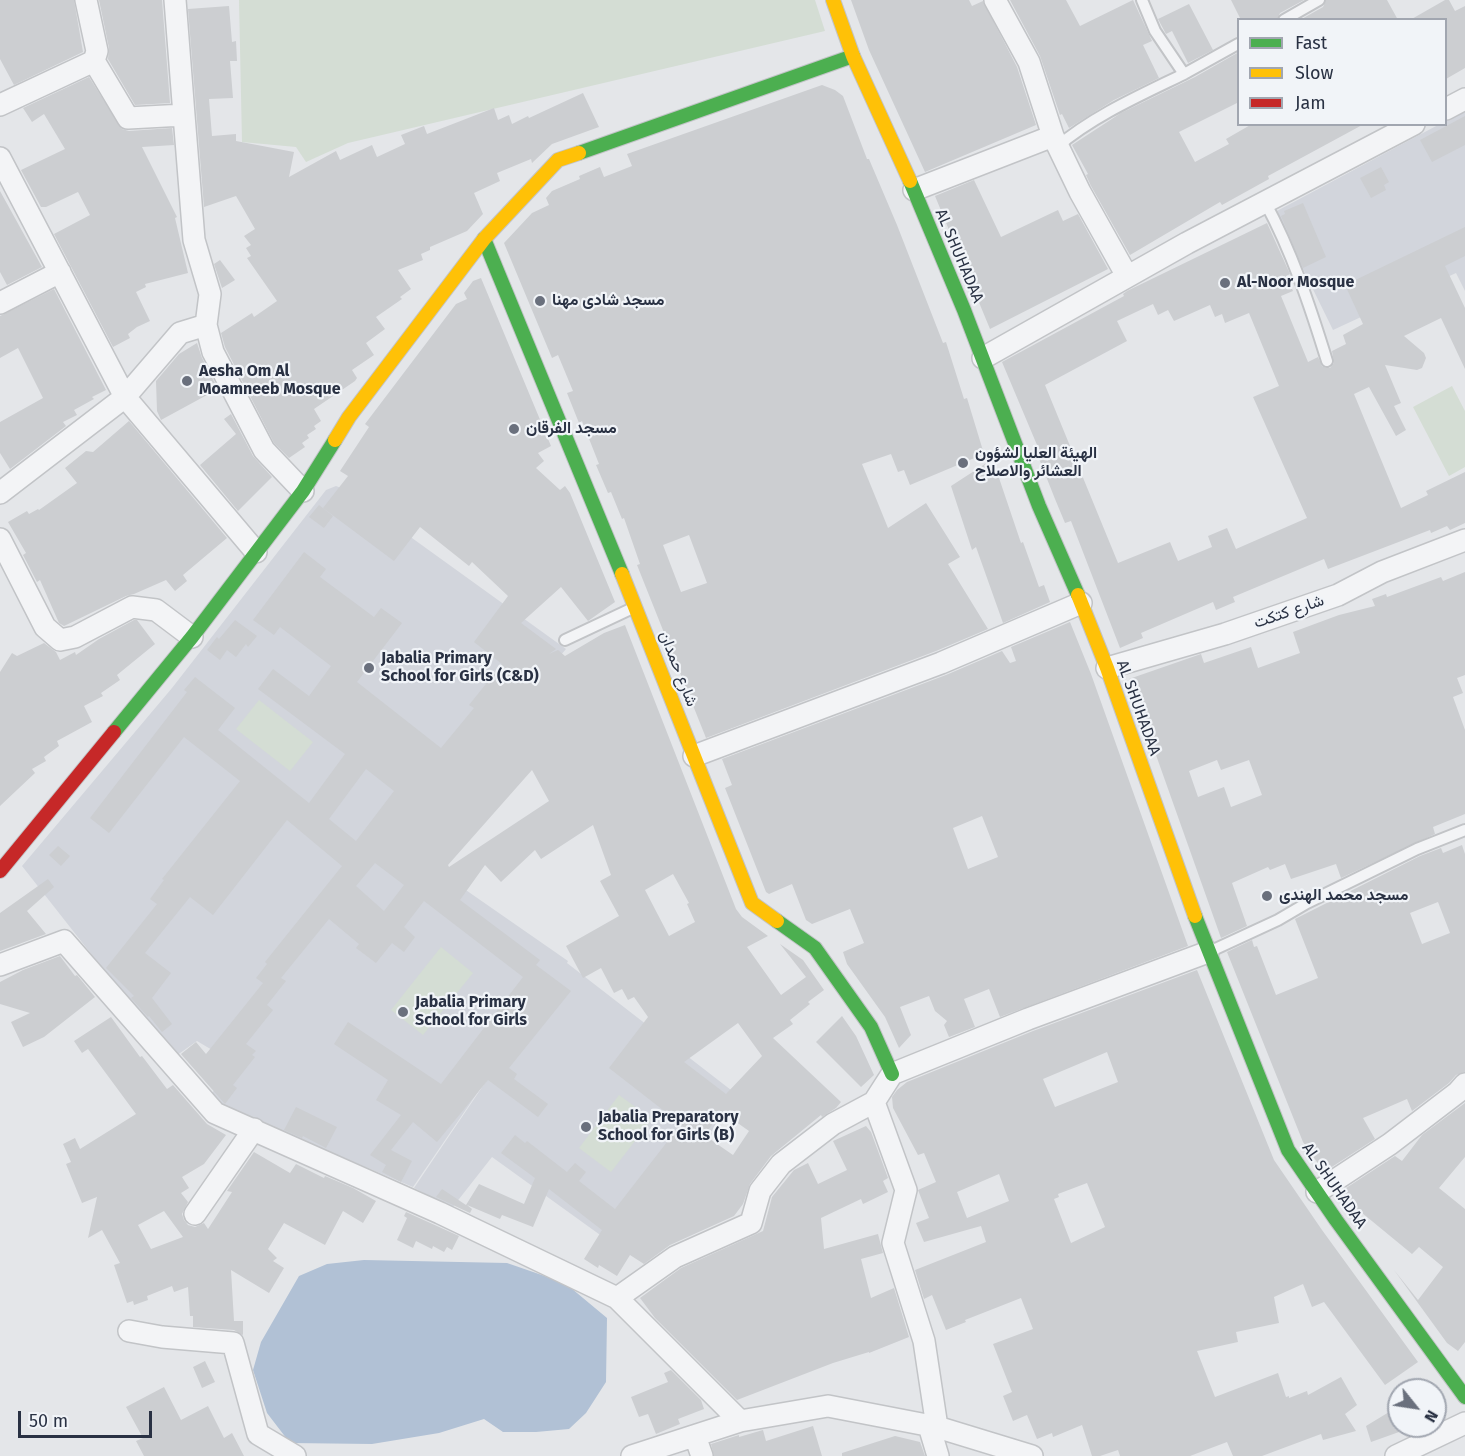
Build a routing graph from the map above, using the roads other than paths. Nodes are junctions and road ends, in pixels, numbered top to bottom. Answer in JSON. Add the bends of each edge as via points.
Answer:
{"nodes":[{"id":1,"x":86,"y":0,"type":"edge"},
{"id":2,"x":175,"y":0,"type":"edge"},
{"id":3,"x":833,"y":0,"type":"edge"},
{"id":4,"x":995,"y":0,"type":"edge"},
{"id":5,"x":1143,"y":0,"type":"edge"},
{"id":6,"x":1319,"y":0,"type":"edge"},
{"id":7,"x":1288,"y":18,"type":"edge"},
{"id":8,"x":1237,"y":45,"type":"edge"},
{"id":9,"x":854,"y":56,"type":"junction"},
{"id":10,"x":94,"y":61,"type":"junction"},
{"id":11,"x":1184,"y":74,"type":"junction"},
{"id":12,"x":1465,"y":99,"type":"edge"},
{"id":13,"x":0,"y":105,"type":"edge"},
{"id":14,"x":1447,"y":108,"type":"edge"},
{"id":15,"x":184,"y":115,"type":"junction"},
{"id":16,"x":1410,"y":126,"type":"edge"},
{"id":17,"x":1055,"y":142,"type":"junction"},
{"id":18,"x":0,"y":158,"type":"edge"},
{"id":19,"x":914,"y":190,"type":"junction"},
{"id":20,"x":1265,"y":202,"type":"junction"},
{"id":21,"x":484,"y":239,"type":"junction"},
{"id":22,"x":60,"y":272,"type":"junction"},
{"id":23,"x":1127,"y":276,"type":"junction"},
{"id":24,"x":0,"y":303,"type":"edge"},
{"id":25,"x":206,"y":325,"type":"junction"},
{"id":26,"x":983,"y":358,"type":"junction"},
{"id":27,"x":1327,"y":361,"type":"dead end"},
{"id":28,"x":125,"y":397,"type":"junction"},
{"id":29,"x":303,"y":491,"type":"junction"},
{"id":30,"x":0,"y":493,"type":"edge"},
{"id":31,"x":0,"y":539,"type":"edge"},
{"id":32,"x":1465,"y":540,"type":"edge"},
{"id":33,"x":256,"y":552,"type":"junction"},
{"id":34,"x":1081,"y":603,"type":"junction"},
{"id":35,"x":636,"y":607,"type":"junction"},
{"id":36,"x":192,"y":638,"type":"junction"},
{"id":37,"x":565,"y":640,"type":"dead end"},
{"id":38,"x":1107,"y":668,"type":"junction"},
{"id":39,"x":694,"y":756,"type":"junction"},
{"id":40,"x":1465,"y":830,"type":"edge"},
{"id":41,"x":0,"y":871,"type":"edge"},
{"id":42,"x":1208,"y":952,"type":"junction"},
{"id":43,"x":0,"y":965,"type":"edge"},
{"id":44,"x":892,"y":1074,"type":"junction"},
{"id":45,"x":1465,"y":1084,"type":"edge"},
{"id":46,"x":874,"y":1102,"type":"junction"},
{"id":47,"x":254,"y":1129,"type":"junction"},
{"id":48,"x":1317,"y":1192,"type":"junction"},
{"id":49,"x":195,"y":1214,"type":"dead end"},
{"id":50,"x":617,"y":1298,"type":"junction"},
{"id":51,"x":129,"y":1331,"type":"dead end"},
{"id":52,"x":1465,"y":1397,"type":"edge"},
{"id":53,"x":740,"y":1421,"type":"junction"},
{"id":54,"x":1465,"y":1424,"type":"edge"},
{"id":55,"x":933,"y":1426,"type":"junction"},
{"id":56,"x":694,"y":1436,"type":"junction"},
{"id":57,"x":295,"y":1456,"type":"edge"},
{"id":58,"x":632,"y":1456,"type":"edge"},
{"id":59,"x":702,"y":1456,"type":"edge"},
{"id":60,"x":938,"y":1456,"type":"edge"},
{"id":61,"x":1032,"y":1456,"type":"edge"},
{"id":62,"x":1395,"y":1456,"type":"edge"}],
"edges":[{"from":1,"to":10,"type":"street","via":[[97,51]]},
{"from":2,"to":15,"type":"street"},
{"from":3,"to":9,"type":"street","name":"AL SHUHADAA"},
{"from":4,"to":17,"type":"street","via":[[1029,62]]},
{"from":5,"to":11,"type":"lane","via":[[1155,31]]},
{"from":6,"to":7,"type":"lane"},
{"from":8,"to":11,"type":"lane"},
{"from":9,"to":19,"type":"street","name":"AL SHUHADAA"},
{"from":9,"to":21,"type":"street","via":[[558,160]]},
{"from":10,"to":13,"type":"street"},
{"from":10,"to":15,"type":"street","via":[[128,118]]},
{"from":11,"to":17,"type":"lane"},
{"from":12,"to":14,"type":"street"},
{"from":15,"to":25,"type":"street","via":[[194,240],[210,294]]},
{"from":16,"to":20,"type":"street"},
{"from":17,"to":19,"type":"street"},
{"from":17,"to":23,"type":"street"},
{"from":18,"to":22,"type":"street"},
{"from":19,"to":26,"type":"street","name":"AL SHUHADAA"},
{"from":20,"to":23,"type":"street"},
{"from":20,"to":27,"type":"lane","via":[[1285,243]]},
{"from":21,"to":29,"type":"street","via":[[349,417]]},
{"from":21,"to":35,"type":"street","name":"شارع حمدان"},
{"from":22,"to":24,"type":"street"},
{"from":22,"to":28,"type":"street"},
{"from":23,"to":26,"type":"street"},
{"from":25,"to":28,"type":"street","via":[[180,333]]},
{"from":25,"to":29,"type":"street","via":[[213,352],[264,450]]},
{"from":26,"to":34,"type":"street","name":"AL SHUHADAA"},
{"from":28,"to":30,"type":"street"},
{"from":28,"to":33,"type":"street"},
{"from":29,"to":33,"type":"street"},
{"from":31,"to":36,"type":"street","via":[[45,627],[60,640],[75,637],[132,607],[156,610]]},
{"from":32,"to":38,"type":"street","name":"شارع كتكت","via":[[1382,572],[1338,595],[1225,634]]},
{"from":33,"to":36,"type":"street"},
{"from":34,"to":38,"type":"street","name":"AL SHUHADAA"},
{"from":34,"to":39,"type":"street","via":[[941,663]]},
{"from":35,"to":37,"type":"lane"},
{"from":35,"to":39,"type":"street","name":"شارع حمدان"},
{"from":36,"to":41,"type":"street"},
{"from":38,"to":42,"type":"street","name":"AL SHUHADAA"},
{"from":39,"to":44,"type":"street","name":"شارع حمدان","via":[[752,903],[815,948],[871,1027]]},
{"from":40,"to":42,"type":"lane","via":[[1417,849]]},
{"from":42,"to":44,"type":"street","via":[[1028,1018]]},
{"from":42,"to":48,"type":"street","name":"AL SHUHADAA","via":[[1288,1150]]},
{"from":43,"to":47,"type":"street","via":[[64,941],[215,1113]]},
{"from":44,"to":46,"type":"street"},
{"from":45,"to":48,"type":"street","via":[[1390,1144]]},
{"from":46,"to":50,"type":"street","via":[[833,1124],[781,1164],[760,1191],[751,1223],[675,1257]]},
{"from":46,"to":55,"type":"street","via":[[906,1190],[892,1243],[924,1341]]},
{"from":47,"to":49,"type":"street"},
{"from":47,"to":50,"type":"street"},
{"from":48,"to":52,"type":"street","name":"AL SHUHADAA"},
{"from":50,"to":53,"type":"street"},
{"from":51,"to":57,"type":"street","via":[[233,1343],[258,1434]]},
{"from":53,"to":55,"type":"street","via":[[828,1406]]},
{"from":53,"to":56,"type":"street"},
{"from":54,"to":62,"type":"street"},
{"from":55,"to":60,"type":"street"},
{"from":55,"to":61,"type":"street"},
{"from":56,"to":58,"type":"street"},
{"from":56,"to":59,"type":"street"}]}
